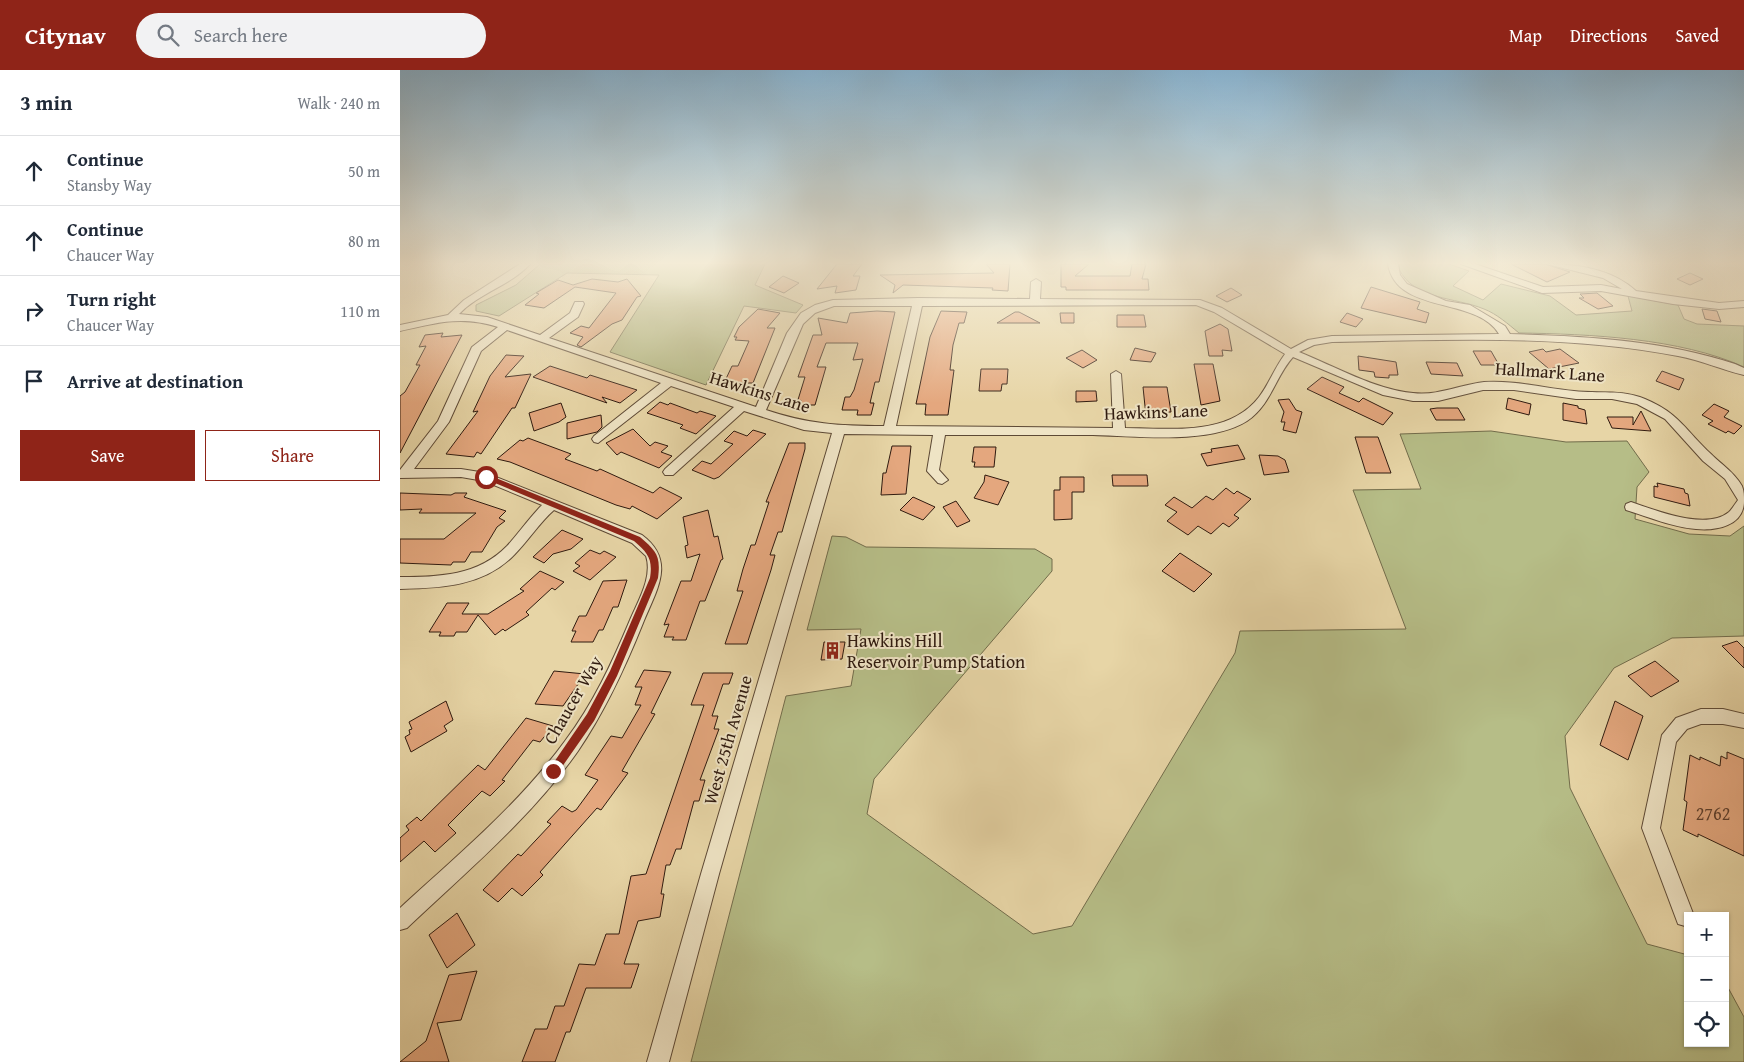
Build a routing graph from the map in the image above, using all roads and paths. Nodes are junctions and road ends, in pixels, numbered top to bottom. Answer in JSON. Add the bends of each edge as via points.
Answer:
{"nodes":[{"id":1,"x":457,"y":310,"type":"edge"},
{"id":2,"x":577,"y":310,"type":"edge"},
{"id":3,"x":811,"y":310,"type":"edge"},
{"id":4,"x":916,"y":310,"type":"edge"},
{"id":5,"x":1218,"y":310,"type":"edge"},
{"id":6,"x":1473,"y":310,"type":"edge"},
{"id":7,"x":451,"y":317,"type":"junction"},
{"id":8,"x":505,"y":327,"type":"junction"},
{"id":9,"x":400,"y":328,"type":"edge"},
{"id":10,"x":540,"y":338,"type":"junction"},
{"id":11,"x":1507,"y":338,"type":"junction"},
{"id":12,"x":1291,"y":352,"type":"junction"},
{"id":13,"x":1744,"y":372,"type":"edge"},
{"id":14,"x":1116,"y":374,"type":"dead end"},
{"id":15,"x":670,"y":382,"type":"junction"},
{"id":16,"x":742,"y":406,"type":"junction"},
{"id":17,"x":759,"y":412,"type":"junction"},
{"id":18,"x":839,"y":430,"type":"junction"},
{"id":19,"x":889,"y":430,"type":"junction"},
{"id":20,"x":940,"y":430,"type":"junction"},
{"id":21,"x":1119,"y":432,"type":"junction"},
{"id":22,"x":598,"y":439,"type":"dead end"},
{"id":23,"x":670,"y":472,"type":"dead end"},
{"id":24,"x":402,"y":474,"type":"edge"},
{"id":25,"x":942,"y":480,"type":"dead end"},
{"id":26,"x":1744,"y":500,"type":"edge"},
{"id":27,"x":552,"y":504,"type":"junction"},
{"id":28,"x":1631,"y":507,"type":"dead end"},
{"id":29,"x":400,"y":583,"type":"edge"},
{"id":30,"x":1744,"y":721,"type":"edge"},
{"id":31,"x":1684,"y":917,"type":"dead end"},
{"id":32,"x":400,"y":921,"type":"edge"},
{"id":33,"x":658,"y":1062,"type":"edge"}],
"edges":[{"from":1,"to":7,"type":"street"},
{"from":2,"to":10,"type":"street"},
{"from":3,"to":17,"type":"street","name":"Hallmark Lane","via":[[794,329],[768,398]]},
{"from":4,"to":19,"type":"street"},
{"from":5,"to":12,"type":"street","name":"Hallmark Lane"},
{"from":6,"to":11,"type":"street","via":[[1501,328]]},
{"from":7,"to":8,"type":"street","name":"Hawkins Lane","via":[[482,319]]},
{"from":7,"to":9,"type":"street","name":"Hawkins Lane"},
{"from":8,"to":10,"type":"street","name":"Hawkins Lane"},
{"from":8,"to":24,"type":"street","via":[[476,349],[443,422]]},
{"from":10,"to":15,"type":"street","name":"Hawkins Lane"},
{"from":11,"to":12,"type":"street","via":[[1327,340],[1310,343]]},
{"from":11,"to":13,"type":"street","via":[[1581,340],[1672,351],[1706,358]]},
{"from":12,"to":21,"type":"street","name":"Hawkins Lane","via":[[1262,399],[1244,418],[1212,430]]},
{"from":12,"to":26,"type":"street","name":"Hallmark Lane","via":[[1387,392],[1413,397],[1438,397],[1483,386],[1514,386],[1576,395],[1612,395],[1640,401],[1669,416],[1728,476]]},
{"from":14,"to":21,"type":"street"},
{"from":15,"to":16,"type":"street","name":"Hawkins Lane"},
{"from":15,"to":22,"type":"street"},
{"from":16,"to":17,"type":"street","name":"Hawkins Lane"},
{"from":16,"to":23,"type":"street"},
{"from":17,"to":18,"type":"street","name":"Hawkins Lane","via":[[804,426]]},
{"from":18,"to":19,"type":"street","name":"Hawkins Lane"},
{"from":18,"to":33,"type":"street","name":"West 25th Avenue"},
{"from":19,"to":20,"type":"street","name":"Hawkins Lane"},
{"from":20,"to":21,"type":"street","name":"Hawkins Lane"},
{"from":20,"to":25,"type":"street","via":[[933,471]]},
{"from":24,"to":27,"type":"street","name":"Chaucer Way","via":[[479,475]]},
{"from":26,"to":28,"type":"street","name":"Hallmark Lane","via":[[1734,516],[1713,524],[1686,522]]},
{"from":27,"to":29,"type":"street","via":[[531,523],[494,571],[452,581]]},
{"from":27,"to":32,"type":"street","name":"Chaucer Way","via":[[637,539],[653,553],[656,564],[654,578],[603,695],[553,771],[512,816]]},
{"from":30,"to":31,"type":"street","via":[[1721,716],[1690,719],[1676,728],[1668,740],[1651,828]]}]}
